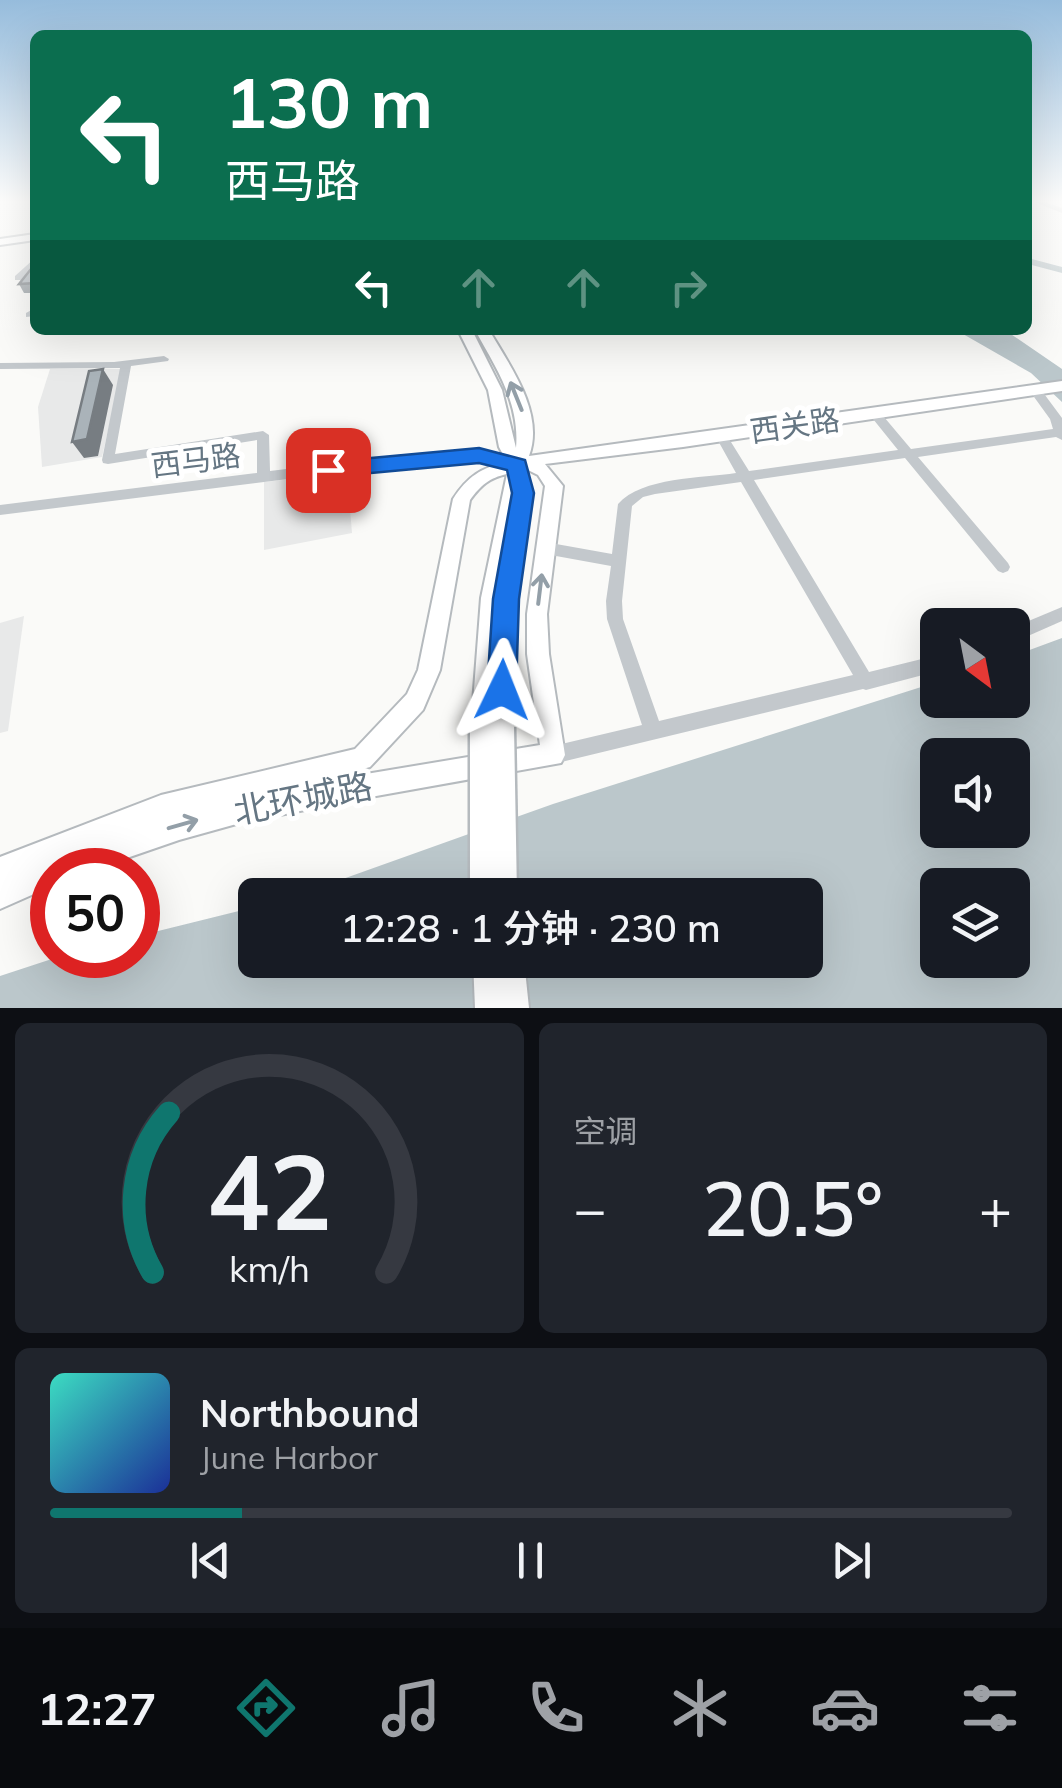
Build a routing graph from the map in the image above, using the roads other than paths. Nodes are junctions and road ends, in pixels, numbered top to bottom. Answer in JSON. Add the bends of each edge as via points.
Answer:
{"nodes":[{"id":1,"x":30,"y":266,"type":"edge"},
{"id":2,"x":18,"y":278,"type":"edge"},
{"id":3,"x":467,"y":335,"type":"edge"},
{"id":4,"x":485,"y":335,"type":"edge"},
{"id":5,"x":164,"y":359,"type":"dead end"},
{"id":6,"x":126,"y":364,"type":"junction"},
{"id":7,"x":0,"y":366,"type":"edge"},
{"id":8,"x":1062,"y":386,"type":"edge"},
{"id":9,"x":1039,"y":390,"type":"junction"},
{"id":10,"x":876,"y":414,"type":"junction"},
{"id":11,"x":1062,"y":434,"type":"edge"},
{"id":12,"x":722,"y":436,"type":"junction"},
{"id":13,"x":908,"y":454,"type":"junction"},
{"id":14,"x":523,"y":464,"type":"junction"},
{"id":15,"x":745,"y":476,"type":"junction"},
{"id":16,"x":264,"y":478,"type":"junction"},
{"id":17,"x":0,"y":510,"type":"edge"},
{"id":18,"x":545,"y":548,"type":"junction"},
{"id":19,"x":616,"y":561,"type":"junction"},
{"id":20,"x":1003,"y":567,"type":"dead end"},
{"id":21,"x":1062,"y":614,"type":"edge"},
{"id":22,"x":1030,"y":628,"type":"edge"},
{"id":23,"x":920,"y":668,"type":"edge"},
{"id":24,"x":866,"y":682,"type":"junction"},
{"id":25,"x":492,"y":728,"type":"junction"},
{"id":26,"x":653,"y":731,"type":"junction"},
{"id":27,"x":553,"y":755,"type":"junction"},
{"id":28,"x":362,"y":759,"type":"joint"},
{"id":29,"x":117,"y":848,"type":"edge"},
{"id":30,"x":0,"y":870,"type":"edge"},
{"id":31,"x":484,"y":878,"type":"edge"},
{"id":32,"x":503,"y":878,"type":"edge"},
{"id":33,"x":30,"y":883,"type":"edge"},
{"id":34,"x":0,"y":896,"type":"edge"},
{"id":35,"x":488,"y":978,"type":"edge"},
{"id":36,"x":512,"y":978,"type":"edge"},
{"id":37,"x":490,"y":1008,"type":"edge"},
{"id":38,"x":514,"y":1008,"type":"edge"}],
"edges":[{"from":1,"to":2,"type":"street"},
{"from":3,"to":14,"type":"main road","via":[[495,390],[508,448]]},
{"from":14,"to":4,"type":"main road","one_way":true,"via":[[525,422]]},
{"from":5,"to":6,"type":"street"},
{"from":6,"to":7,"type":"street"},
{"from":6,"to":16,"type":"lane","via":[[108,460],[262,435]]},
{"from":8,"to":9,"type":"main road","name":"西关路"},
{"from":9,"to":10,"type":"main road","name":"西关路"},
{"from":9,"to":11,"type":"street"},
{"from":10,"to":12,"type":"main road","name":"西关路"},
{"from":10,"to":13,"type":"street"},
{"from":11,"to":13,"type":"street"},
{"from":12,"to":14,"type":"main road","name":"西关路"},
{"from":12,"to":15,"type":"street"},
{"from":13,"to":15,"type":"street"},
{"from":13,"to":20,"type":"street"},
{"from":14,"to":16,"type":"street","name":"西马路","via":[[479,456]]},
{"from":14,"to":18,"type":"main road","via":[[544,471],[554,486]]},
{"from":14,"to":25,"type":"main road","via":[[490,598]]},
{"from":14,"to":28,"type":"main road","name":"西关路","via":[[489,472],[462,499],[430,670],[415,702]]},
{"from":15,"to":19,"type":"street","via":[[633,496],[625,504]]},
{"from":15,"to":24,"type":"street"},
{"from":16,"to":17,"type":"street","name":"西马路"},
{"from":18,"to":19,"type":"street"},
{"from":27,"to":18,"type":"main road","one_way":true,"via":[[537,634]]},
{"from":19,"to":26,"type":"street","via":[[615,620]]},
{"from":21,"to":22,"type":"street"},
{"from":23,"to":24,"type":"street"},
{"from":24,"to":26,"type":"street"},
{"from":25,"to":31,"type":"main road","bridge":true},
{"from":25,"to":32,"type":"main road","bridge":true},
{"from":26,"to":27,"type":"street"},
{"from":29,"to":27,"type":"main road","name":"北环城路","one_way":true,"via":[[257,805]]},
{"from":28,"to":30,"type":"main road","name":"北环城路","via":[[161,807]]},
{"from":33,"to":34,"type":"main road","name":"北环城路"},
{"from":35,"to":37,"type":"main road"},
{"from":36,"to":38,"type":"main road"}]}
